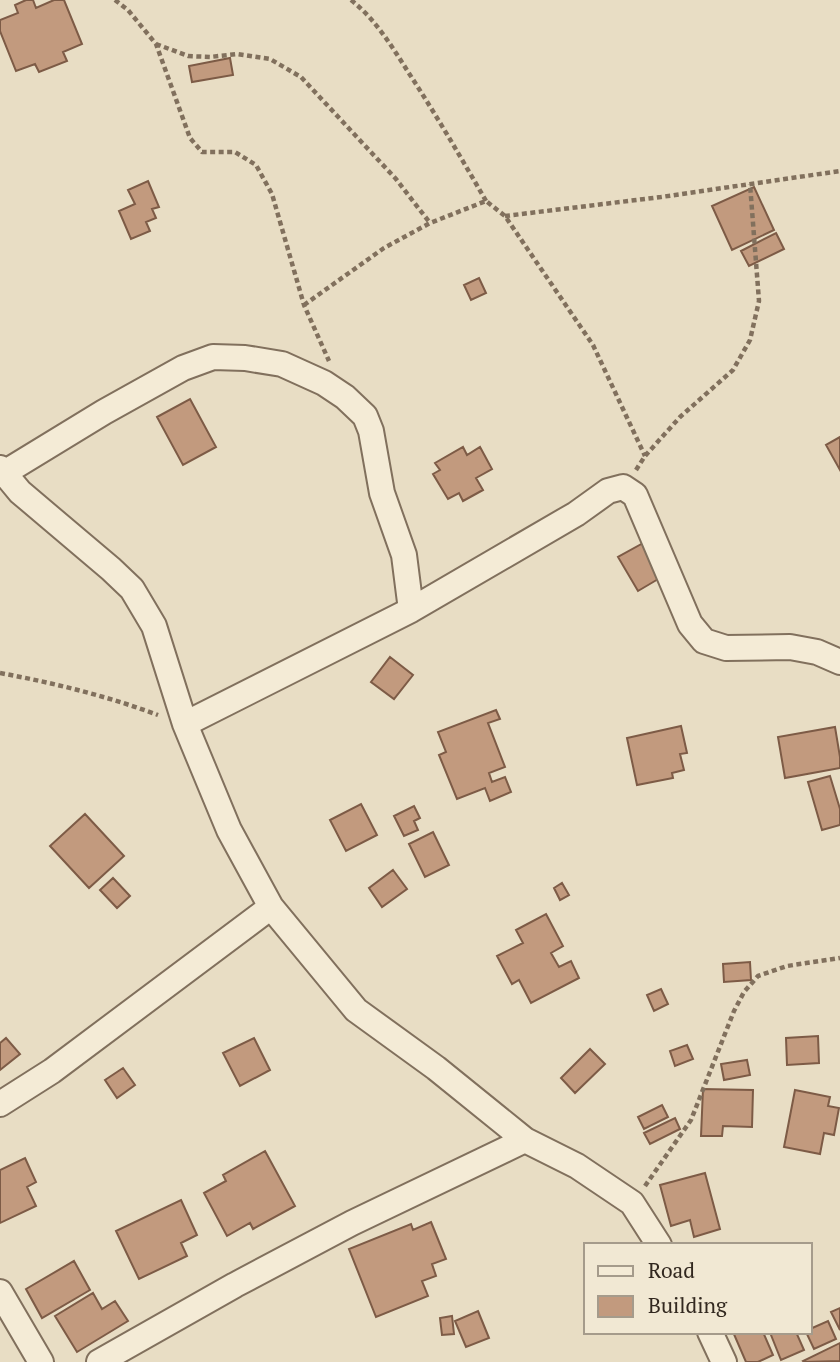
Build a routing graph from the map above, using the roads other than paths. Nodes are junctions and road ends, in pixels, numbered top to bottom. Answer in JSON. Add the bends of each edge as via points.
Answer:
{"nodes":[{"id":1,"x":2,"y":471,"type":"edge"},
{"id":2,"x":411,"y":610,"type":"junction"},
{"id":3,"x":840,"y":662,"type":"edge"},
{"id":4,"x":185,"y":724,"type":"junction"},
{"id":5,"x":271,"y":907,"type":"junction"},
{"id":6,"x":0,"y":1104,"type":"edge"},
{"id":7,"x":525,"y":1140,"type":"junction"},
{"id":8,"x":658,"y":1243,"type":"edge"},
{"id":9,"x":0,"y":1292,"type":"edge"},
{"id":10,"x":711,"y":1334,"type":"edge"},
{"id":11,"x":41,"y":1362,"type":"edge"},
{"id":12,"x":99,"y":1362,"type":"edge"},
{"id":13,"x":724,"y":1362,"type":"edge"}],
"edges":[{"from":1,"to":2,"type":"street","via":[[183,368],[213,358],[282,364],[324,383],[365,416],[382,493],[404,555]]},
{"from":1,"to":4,"type":"street","via":[[132,589],[154,626]]},
{"from":2,"to":3,"type":"street","via":[[608,491],[624,487],[635,495],[690,624],[704,641],[726,648],[817,652]]},
{"from":2,"to":4,"type":"street"},
{"from":4,"to":5,"type":"street","via":[[229,830]]},
{"from":5,"to":6,"type":"street"},
{"from":5,"to":7,"type":"street","via":[[356,1010]]},
{"from":7,"to":8,"type":"street","via":[[577,1166],[632,1203]]},
{"from":7,"to":12,"type":"street","via":[[352,1223]]},
{"from":9,"to":11,"type":"street"},
{"from":10,"to":13,"type":"street"}]}
